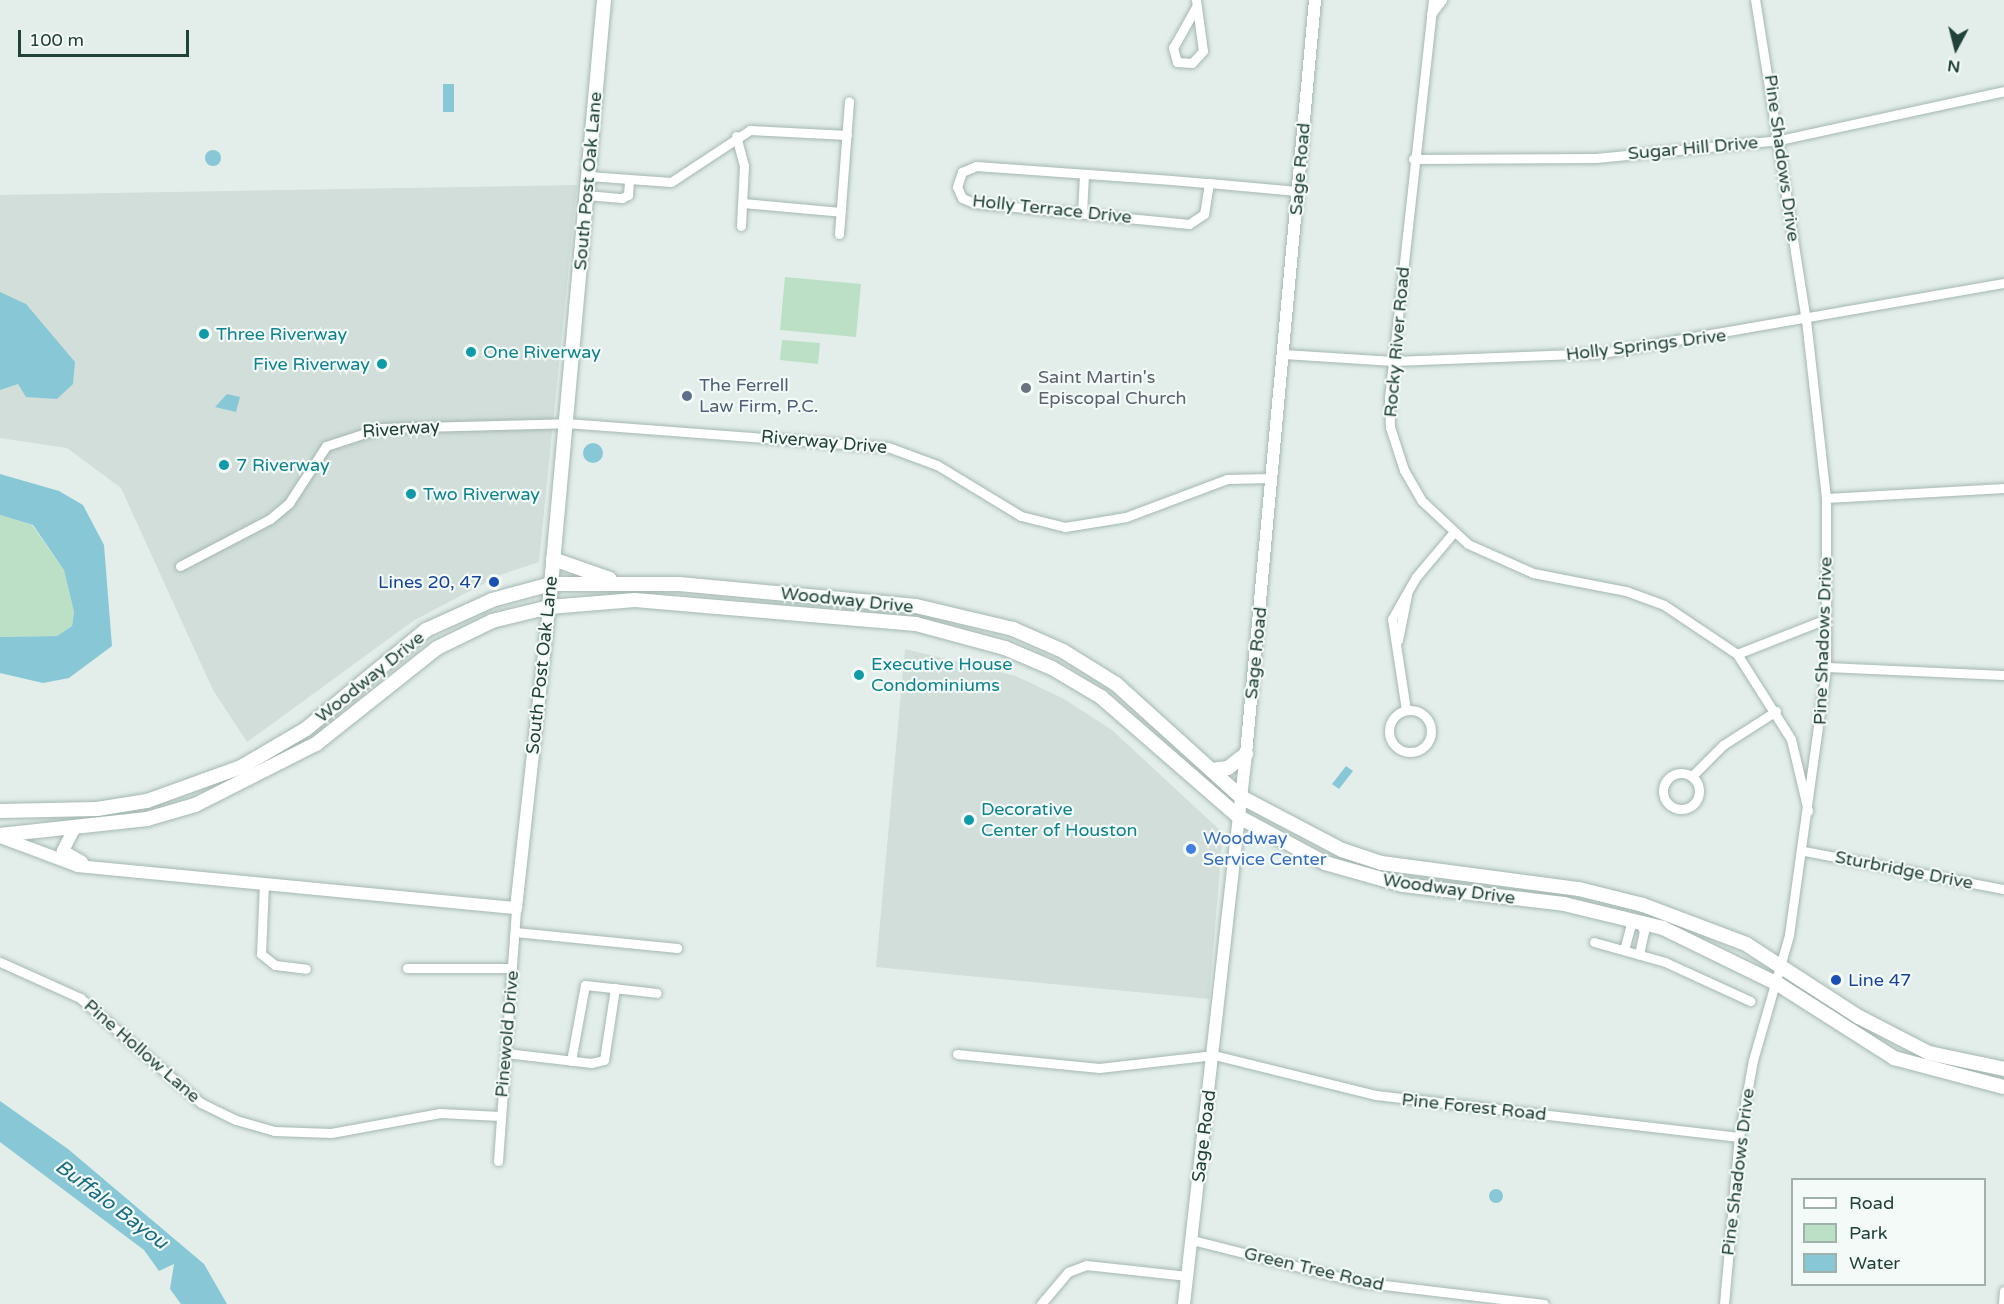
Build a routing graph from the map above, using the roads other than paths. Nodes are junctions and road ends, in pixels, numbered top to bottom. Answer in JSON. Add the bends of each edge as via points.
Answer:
{"nodes":[{"id":1,"x":604,"y":0,"type":"edge"},
{"id":2,"x":1315,"y":0,"type":"edge"},
{"id":3,"x":1433,"y":0,"type":"edge"},
{"id":4,"x":1442,"y":0,"type":"edge"},
{"id":5,"x":1760,"y":3,"type":"edge"},
{"id":6,"x":1196,"y":4,"type":"edge"},
{"id":7,"x":1431,"y":14,"type":"junction"},
{"id":8,"x":2004,"y":91,"type":"edge"},
{"id":9,"x":849,"y":101,"type":"dead end"},
{"id":10,"x":847,"y":135,"type":"junction"},
{"id":11,"x":736,"y":136,"type":"junction"},
{"id":12,"x":1780,"y":140,"type":"junction"},
{"id":13,"x":1413,"y":159,"type":"junction"},
{"id":14,"x":588,"y":176,"type":"junction"},
{"id":15,"x":1084,"y":176,"type":"junction"},
{"id":16,"x":629,"y":179,"type":"junction"},
{"id":17,"x":1209,"y":183,"type":"junction"},
{"id":18,"x":1297,"y":191,"type":"junction"},
{"id":19,"x":586,"y":195,"type":"junction"},
{"id":20,"x":743,"y":203,"type":"junction"},
{"id":21,"x":841,"y":212,"type":"junction"},
{"id":22,"x":1082,"y":213,"type":"junction"},
{"id":23,"x":741,"y":226,"type":"dead end"},
{"id":24,"x":839,"y":234,"type":"dead end"},
{"id":25,"x":2004,"y":283,"type":"edge"},
{"id":26,"x":1806,"y":321,"type":"junction"},
{"id":27,"x":1284,"y":354,"type":"junction"},
{"id":28,"x":1393,"y":361,"type":"junction"},
{"id":29,"x":566,"y":423,"type":"junction"},
{"id":30,"x":1271,"y":478,"type":"junction"},
{"id":31,"x":2004,"y":488,"type":"edge"},
{"id":32,"x":1826,"y":498,"type":"junction"},
{"id":33,"x":1453,"y":533,"type":"junction"},
{"id":34,"x":553,"y":559,"type":"junction"},
{"id":35,"x":180,"y":566,"type":"dead end"},
{"id":36,"x":613,"y":581,"type":"junction"},
{"id":37,"x":551,"y":584,"type":"junction"},
{"id":38,"x":742,"y":590,"type":"junction"},
{"id":39,"x":549,"y":607,"type":"junction"},
{"id":40,"x":741,"y":607,"type":"junction"},
{"id":41,"x":929,"y":608,"type":"junction"},
{"id":42,"x":1826,"y":619,"type":"junction"},
{"id":43,"x":925,"y":626,"type":"junction"},
{"id":44,"x":1737,"y":654,"type":"junction"},
{"id":45,"x":1826,"y":667,"type":"junction"},
{"id":46,"x":2004,"y":675,"type":"edge"},
{"id":47,"x":350,"y":690,"type":"junction"},
{"id":48,"x":362,"y":705,"type":"junction"},
{"id":49,"x":1406,"y":710,"type":"junction"},
{"id":50,"x":1776,"y":711,"type":"junction"},
{"id":51,"x":1246,"y":754,"type":"junction"},
{"id":52,"x":242,"y":767,"type":"junction"},
{"id":53,"x":1212,"y":771,"type":"junction"},
{"id":54,"x":1692,"y":776,"type":"junction"},
{"id":55,"x":250,"y":782,"type":"junction"},
{"id":56,"x":1241,"y":797,"type":"junction"},
{"id":57,"x":111,"y":807,"type":"junction"},
{"id":58,"x":0,"y":812,"type":"edge"},
{"id":59,"x":1809,"y":816,"type":"junction"},
{"id":60,"x":1239,"y":817,"type":"junction"},
{"id":61,"x":114,"y":824,"type":"junction"},
{"id":62,"x":74,"y":830,"type":"junction"},
{"id":63,"x":0,"y":836,"type":"edge"},
{"id":64,"x":1804,"y":851,"type":"junction"},
{"id":65,"x":1381,"y":863,"type":"junction"},
{"id":66,"x":95,"y":866,"type":"junction"},
{"id":67,"x":1496,"y":879,"type":"junction"},
{"id":68,"x":1378,"y":880,"type":"junction"},
{"id":69,"x":264,"y":883,"type":"junction"},
{"id":70,"x":2004,"y":889,"type":"edge"},
{"id":71,"x":1495,"y":896,"type":"junction"},
{"id":72,"x":1643,"y":904,"type":"junction"},
{"id":73,"x":516,"y":908,"type":"junction"},
{"id":74,"x":1638,"y":921,"type":"junction"},
{"id":75,"x":515,"y":932,"type":"junction"},
{"id":76,"x":1594,"y":942,"type":"dead end"},
{"id":77,"x":677,"y":948,"type":"dead end"},
{"id":78,"x":1624,"y":950,"type":"junction"},
{"id":79,"x":1639,"y":954,"type":"junction"},
{"id":80,"x":0,"y":962,"type":"edge"},
{"id":81,"x":1783,"y":964,"type":"junction"},
{"id":82,"x":407,"y":968,"type":"dead end"},
{"id":83,"x":512,"y":968,"type":"junction"},
{"id":84,"x":306,"y":969,"type":"dead end"},
{"id":85,"x":1778,"y":984,"type":"junction"},
{"id":86,"x":615,"y":988,"type":"junction"},
{"id":87,"x":657,"y":993,"type":"dead end"},
{"id":88,"x":1750,"y":1001,"type":"dead end"},
{"id":89,"x":1839,"y":1004,"type":"junction"},
{"id":90,"x":506,"y":1053,"type":"junction"},
{"id":91,"x":957,"y":1054,"type":"dead end"},
{"id":92,"x":1214,"y":1054,"type":"junction"},
{"id":93,"x":572,"y":1061,"type":"junction"},
{"id":94,"x":2004,"y":1069,"type":"edge"},
{"id":95,"x":2004,"y":1087,"type":"edge"},
{"id":96,"x":500,"y":1116,"type":"junction"},
{"id":97,"x":1739,"y":1137,"type":"junction"},
{"id":98,"x":498,"y":1161,"type":"dead end"},
{"id":99,"x":1192,"y":1240,"type":"junction"},
{"id":100,"x":1187,"y":1276,"type":"junction"},
{"id":101,"x":2004,"y":1291,"type":"edge"},
{"id":102,"x":1041,"y":1304,"type":"edge"},
{"id":103,"x":1184,"y":1304,"type":"edge"},
{"id":104,"x":1544,"y":1304,"type":"edge"},
{"id":105,"x":1724,"y":1304,"type":"edge"},
{"id":106,"x":2002,"y":1304,"type":"edge"}],
"edges":[{"from":1,"to":14,"type":"main road","name":"South Post Oak Lane"},
{"from":2,"to":18,"type":"street","name":"Sage Road"},
{"from":3,"to":7,"type":"street","name":"Rocky River Road"},
{"from":4,"to":7,"type":"street"},
{"from":5,"to":12,"type":"street","name":"Pine Shadows Drive"},
{"from":6,"to":6,"type":"street","via":[[1173,48],[1177,62],[1192,63],[1203,51]]},
{"from":7,"to":13,"type":"street","name":"Rocky River Road"},
{"from":8,"to":12,"type":"street","name":"Sugar Hill Drive"},
{"from":9,"to":10,"type":"street"},
{"from":10,"to":11,"type":"street","via":[[773,128]]},
{"from":10,"to":21,"type":"street"},
{"from":11,"to":16,"type":"street","via":[[671,182]]},
{"from":11,"to":20,"type":"street","via":[[744,166]]},
{"from":12,"to":13,"type":"street","name":"Sugar Hill Drive","via":[[1596,158]]},
{"from":12,"to":26,"type":"street","name":"Pine Shadows Drive"},
{"from":13,"to":28,"type":"street","name":"Rocky River Road"},
{"from":14,"to":16,"type":"street"},
{"from":14,"to":19,"type":"main road","name":"South Post Oak Lane"},
{"from":15,"to":17,"type":"street","name":"Holly Terrace Drive"},
{"from":15,"to":22,"type":"street"},
{"from":15,"to":22,"type":"street","name":"Holly Terrace Drive","via":[[976,166],[962,172],[957,183],[960,195],[974,203]]},
{"from":16,"to":19,"type":"street","via":[[628,195],[622,198]]},
{"from":17,"to":18,"type":"street","name":"Holly Terrace Drive"},
{"from":17,"to":22,"type":"street","name":"Holly Terrace Drive","via":[[1204,214],[1192,223]]},
{"from":18,"to":27,"type":"street","name":"Sage Road"},
{"from":19,"to":29,"type":"main road","name":"South Post Oak Lane"},
{"from":20,"to":21,"type":"street"},
{"from":20,"to":23,"type":"street"},
{"from":21,"to":24,"type":"street"},
{"from":25,"to":26,"type":"street","name":"Holly Springs Drive"},
{"from":26,"to":28,"type":"street","name":"Holly Springs Drive","via":[[1602,353]]},
{"from":26,"to":32,"type":"street","name":"Pine Shadows Drive"},
{"from":27,"to":28,"type":"street","name":"Holly Springs Drive"},
{"from":27,"to":30,"type":"street","name":"Sage Road"},
{"from":28,"to":33,"type":"street","name":"Rocky River Road","via":[[1390,427],[1396,452],[1422,501]]},
{"from":29,"to":30,"type":"street","name":"Riverway Drive","via":[[888,447],[937,465],[1021,516],[1065,527],[1126,517],[1227,478]]},
{"from":29,"to":34,"type":"main road","name":"South Post Oak Lane"},
{"from":29,"to":35,"type":"street","name":"Riverway","via":[[381,428],[351,434],[326,446],[289,503],[270,519]]},
{"from":30,"to":51,"type":"street","name":"Sage Road"},
{"from":31,"to":32,"type":"street"},
{"from":32,"to":42,"type":"street","name":"Pine Shadows Drive"},
{"from":33,"to":44,"type":"street","name":"Rocky River Road","via":[[1533,573],[1626,591],[1664,605]]},
{"from":33,"to":49,"type":"street","via":[[1392,619]]},
{"from":34,"to":36,"type":"main road"},
{"from":34,"to":37,"type":"main road","name":"South Post Oak Lane"},
{"from":36,"to":37,"type":"main road","name":"Woodway Drive"},
{"from":36,"to":38,"type":"main road","name":"Woodway Drive"},
{"from":37,"to":39,"type":"main road","name":"South Post Oak Lane"},
{"from":37,"to":47,"type":"main road","name":"Woodway Drive","via":[[492,600],[426,630]]},
{"from":38,"to":40,"type":"main road"},
{"from":38,"to":41,"type":"main road","name":"Woodway Drive"},
{"from":39,"to":40,"type":"main road","name":"Woodway Drive","via":[[599,600]]},
{"from":39,"to":48,"type":"main road","name":"Woodway Drive","via":[[492,621],[437,648]]},
{"from":39,"to":73,"type":"street","name":"South Post Oak Lane"},
{"from":40,"to":43,"type":"main road","name":"Woodway Drive"},
{"from":41,"to":43,"type":"main road","name":"Woodway Drive"},
{"from":41,"to":53,"type":"main road","name":"Woodway Drive","via":[[1013,629],[1063,651],[1116,684]]},
{"from":42,"to":44,"type":"street"},
{"from":42,"to":45,"type":"street","name":"Pine Shadows Drive"},
{"from":43,"to":60,"type":"main road","name":"Woodway Drive","via":[[1005,648],[1094,693]]},
{"from":44,"to":50,"type":"street","name":"Rocky River Road"},
{"from":45,"to":46,"type":"street"},
{"from":45,"to":59,"type":"street","name":"Pine Shadows Drive"},
{"from":47,"to":48,"type":"main road"},
{"from":47,"to":52,"type":"main road","name":"Woodway Drive","via":[[306,729]]},
{"from":48,"to":55,"type":"main road","name":"Woodway Drive","via":[[316,744]]},
{"from":49,"to":49,"type":"street","via":[[1425,716],[1432,728],[1425,747],[1413,753],[1399,749],[1390,738],[1394,718]]},
{"from":50,"to":54,"type":"street","via":[[1723,746]]},
{"from":50,"to":59,"type":"street","name":"Rocky River Road","via":[[1791,739]]},
{"from":51,"to":53,"type":"main road","via":[[1228,768]]},
{"from":51,"to":56,"type":"street","name":"Sage Road"},
{"from":52,"to":55,"type":"main road"},
{"from":52,"to":57,"type":"main road","name":"Woodway Drive","via":[[147,801]]},
{"from":53,"to":56,"type":"main road","name":"Woodway Drive"},
{"from":54,"to":54,"type":"street","via":[[1698,798],[1689,807],[1672,807],[1662,792],[1665,781],[1675,773]]},
{"from":55,"to":61,"type":"main road","name":"Woodway Drive","via":[[195,805]]},
{"from":56,"to":60,"type":"street","name":"Sage Road"},
{"from":56,"to":65,"type":"main road","name":"Woodway Drive","via":[[1310,835]]},
{"from":57,"to":58,"type":"main road","name":"Woodway Drive"},
{"from":57,"to":61,"type":"main road"},
{"from":59,"to":64,"type":"street","name":"Pine Shadows Drive"},
{"from":60,"to":68,"type":"main road","name":"Woodway Drive","via":[[1298,851]]},
{"from":60,"to":92,"type":"street","name":"Sage Road"},
{"from":61,"to":62,"type":"main road","name":"Woodway Drive"},
{"from":62,"to":63,"type":"main road","name":"Woodway Drive"},
{"from":62,"to":66,"type":"street","via":[[63,851]]},
{"from":63,"to":66,"type":"street","via":[[29,844],[62,863]]},
{"from":64,"to":70,"type":"street","name":"Sturbridge Drive"},
{"from":64,"to":81,"type":"street","name":"Pine Shadows Drive"},
{"from":65,"to":67,"type":"main road","name":"Woodway Drive"},
{"from":65,"to":68,"type":"main road"},
{"from":66,"to":69,"type":"street"},
{"from":67,"to":71,"type":"main road"},
{"from":67,"to":72,"type":"main road","name":"Woodway Drive","via":[[1579,889]]},
{"from":68,"to":71,"type":"main road","name":"Woodway Drive"},
{"from":69,"to":73,"type":"street"},
{"from":69,"to":84,"type":"street","via":[[261,954],[275,965]]},
{"from":71,"to":74,"type":"main road","name":"Woodway Drive"},
{"from":72,"to":74,"type":"main road"},
{"from":72,"to":81,"type":"main road","name":"Woodway Drive","via":[[1714,929]]},
{"from":73,"to":75,"type":"street","name":"Pinewold Drive"},
{"from":74,"to":78,"type":"street","via":[[1630,927]]},
{"from":74,"to":79,"type":"street","via":[[1644,931]]},
{"from":74,"to":85,"type":"main road","name":"Woodway Drive"},
{"from":75,"to":77,"type":"street"},
{"from":75,"to":83,"type":"street","name":"Pinewold Drive"},
{"from":76,"to":78,"type":"street"},
{"from":78,"to":79,"type":"street"},
{"from":79,"to":88,"type":"street"},
{"from":80,"to":96,"type":"street","name":"Pine Hollow Lane","via":[[80,998],[201,1103],[236,1120],[274,1131],[331,1133],[440,1113]]},
{"from":81,"to":85,"type":"street","name":"Pine Shadows Drive"},
{"from":81,"to":89,"type":"main road","name":"Woodway Drive"},
{"from":82,"to":83,"type":"street"},
{"from":83,"to":90,"type":"street","name":"Pinewold Drive"},
{"from":85,"to":89,"type":"main road","via":[[1788,982],[1825,1004]]},
{"from":85,"to":95,"type":"main road","name":"Woodway Drive","via":[[1894,1058]]},
{"from":85,"to":97,"type":"street","name":"Pine Shadows Drive","via":[[1753,1060]]},
{"from":86,"to":87,"type":"street"},
{"from":86,"to":93,"type":"street","via":[[607,1054],[598,1062]]},
{"from":86,"to":93,"type":"street","via":[[585,985]]},
{"from":89,"to":94,"type":"main road","name":"Woodway Drive","via":[[1929,1053]]},
{"from":90,"to":93,"type":"street"},
{"from":90,"to":96,"type":"street","name":"Pinewold Drive"},
{"from":91,"to":92,"type":"street","via":[[1099,1068]]},
{"from":92,"to":97,"type":"street","name":"Pine Forest Road","via":[[1376,1095]]},
{"from":92,"to":99,"type":"street","name":"Sage Road"},
{"from":96,"to":98,"type":"street","name":"Pinewold Drive"},
{"from":97,"to":105,"type":"street","name":"Pine Shadows Drive"},
{"from":99,"to":100,"type":"street","name":"Sage Road"},
{"from":99,"to":104,"type":"street","name":"Green Tree Road","via":[[1359,1282]]},
{"from":100,"to":102,"type":"street","via":[[1086,1266],[1068,1272]]},
{"from":100,"to":103,"type":"street","name":"Sage Road"},
{"from":101,"to":106,"type":"street"}]}
